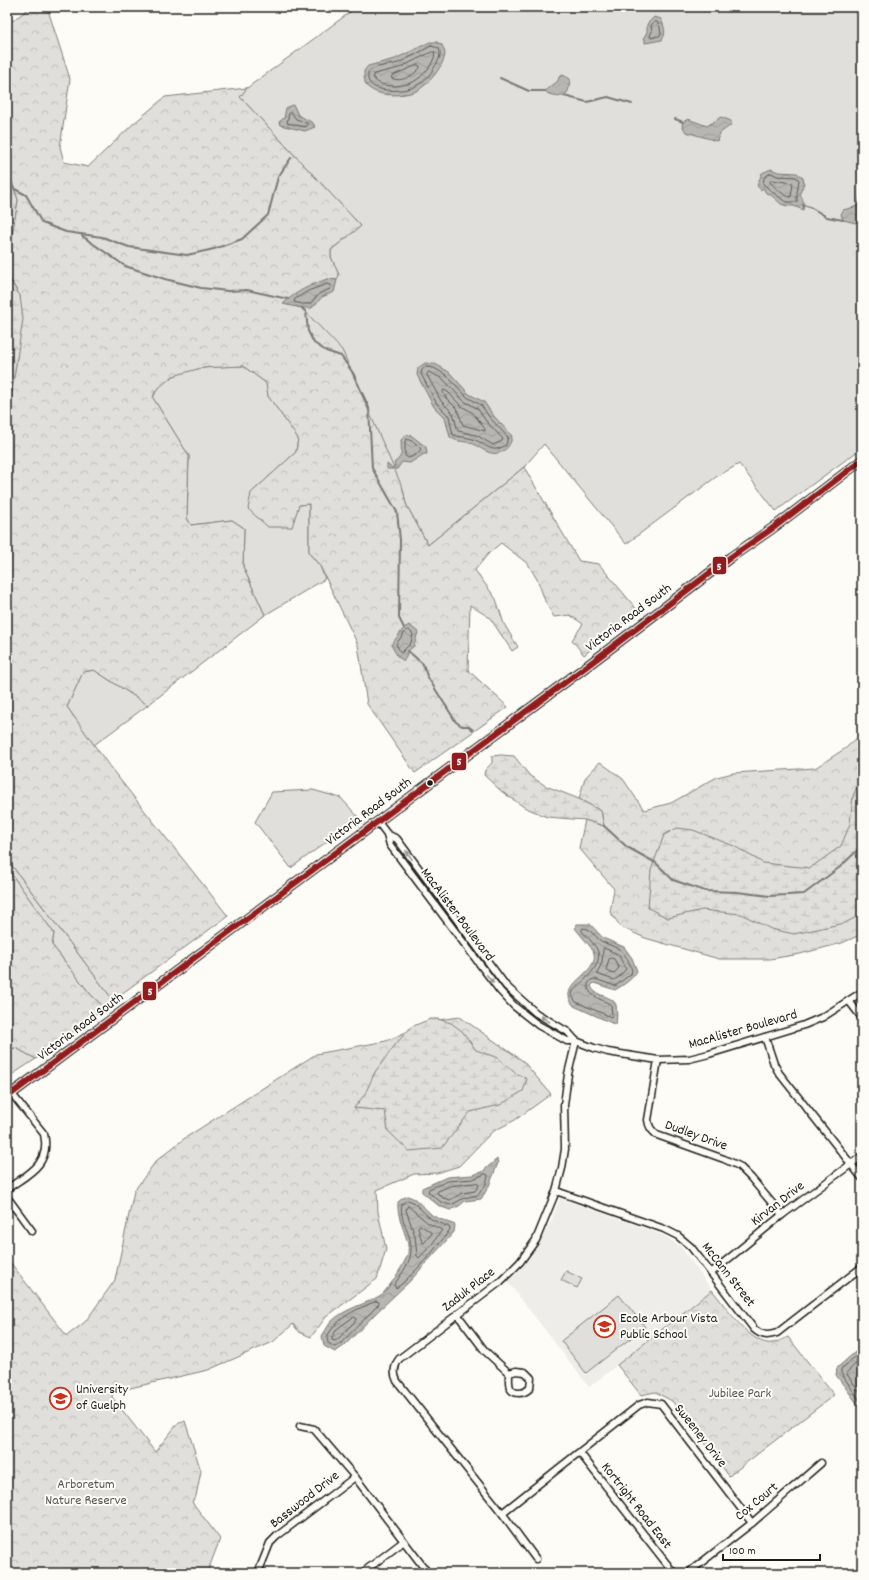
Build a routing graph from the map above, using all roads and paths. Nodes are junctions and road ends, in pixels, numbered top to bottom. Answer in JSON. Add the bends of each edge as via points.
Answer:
{"nodes":[{"id":1,"x":862,"y":460,"type":"edge"},
{"id":2,"x":378,"y":822,"type":"junction"},
{"id":3,"x":387,"y":834,"type":"junction"},
{"id":4,"x":437,"y":893,"type":"junction"},
{"id":5,"x":430,"y":898,"type":"junction"},
{"id":6,"x":862,"y":992,"type":"edge"},
{"id":7,"x":849,"y":1001,"type":"junction"},
{"id":8,"x":862,"y":1018,"type":"edge"},
{"id":9,"x":765,"y":1037,"type":"junction"},
{"id":10,"x":576,"y":1041,"type":"junction"},
{"id":11,"x":658,"y":1060,"type":"junction"},
{"id":12,"x":9,"y":1096,"type":"edge"},
{"id":13,"x":862,"y":1156,"type":"edge"},
{"id":14,"x":851,"y":1163,"type":"junction"},
{"id":15,"x":862,"y":1178,"type":"edge"},
{"id":16,"x":7,"y":1189,"type":"edge"},
{"id":17,"x":556,"y":1192,"type":"junction"},
{"id":18,"x":7,"y":1197,"type":"edge"},
{"id":19,"x":782,"y":1215,"type":"junction"},
{"id":20,"x":32,"y":1231,"type":"dead end"},
{"id":21,"x":862,"y":1267,"type":"edge"},
{"id":22,"x":711,"y":1273,"type":"junction"},
{"id":23,"x":457,"y":1314,"type":"junction"},
{"id":24,"x":509,"y":1372,"type":"dead end"},
{"id":25,"x":300,"y":1426,"type":"dead end"},
{"id":26,"x":580,"y":1453,"type":"junction"},
{"id":27,"x":821,"y":1463,"type":"dead end"},
{"id":28,"x":355,"y":1477,"type":"junction"},
{"id":29,"x":502,"y":1514,"type":"junction"},
{"id":30,"x":752,"y":1522,"type":"junction"},
{"id":31,"x":404,"y":1541,"type":"junction"},
{"id":32,"x":536,"y":1559,"type":"dead end"},
{"id":33,"x":258,"y":1573,"type":"edge"},
{"id":34,"x":362,"y":1573,"type":"edge"},
{"id":35,"x":428,"y":1573,"type":"edge"},
{"id":36,"x":674,"y":1573,"type":"edge"},
{"id":37,"x":688,"y":1573,"type":"edge"}],
"edges":[{"from":1,"to":2,"type":"main road","name":"Victoria Road South"},
{"from":2,"to":3,"type":"street","name":"MacAlister Boulevard"},
{"from":2,"to":12,"type":"main road","name":"Victoria Road South"},
{"from":4,"to":3,"type":"street","name":"MacAlister Boulevard","one_way":true,"via":[[397,839]]},
{"from":3,"to":5,"type":"street","name":"MacAlister Boulevard","via":[[390,845]]},
{"from":4,"to":5,"type":"street"},
{"from":10,"to":4,"type":"street","name":"MacAlister Boulevard","one_way":true,"via":[[568,1032],[529,1007],[506,986]]},
{"from":5,"to":10,"type":"street","name":"MacAlister Boulevard","one_way":true,"via":[[514,1006],[552,1033],[567,1041]]},
{"from":6,"to":7,"type":"street","name":"MacAlister Boulevard"},
{"from":7,"to":8,"type":"street"},
{"from":7,"to":9,"type":"street","name":"MacAlister Boulevard","via":[[823,1017]]},
{"from":9,"to":11,"type":"street","name":"MacAlister Boulevard","via":[[690,1059]]},
{"from":9,"to":14,"type":"street","via":[[779,1073]]},
{"from":10,"to":11,"type":"street","name":"MacAlister Boulevard","via":[[608,1052]]},
{"from":10,"to":17,"type":"street","name":"Zaduk Place","via":[[564,1105],[565,1154]]},
{"from":11,"to":19,"type":"street","name":"Dudley Drive","via":[[648,1120],[652,1132],[739,1166]]},
{"from":12,"to":16,"type":"street","via":[[44,1134],[46,1142],[45,1154],[38,1166]]},
{"from":13,"to":14,"type":"street","name":"Kirvan Drive"},
{"from":14,"to":15,"type":"street"},
{"from":14,"to":19,"type":"street","name":"Kirvan Drive"},
{"from":17,"to":22,"type":"street","name":"McCann Street","via":[[678,1236],[691,1247]]},
{"from":17,"to":23,"type":"street","name":"Zaduk Place","via":[[542,1228],[528,1252],[500,1282]]},
{"from":18,"to":20,"type":"street"},
{"from":19,"to":22,"type":"street","name":"Kirvan Drive"},
{"from":21,"to":22,"type":"street","name":"McCann Street","via":[[770,1335],[764,1335],[754,1329]]},
{"from":23,"to":24,"type":"street","via":[[485,1351]]},
{"from":23,"to":29,"type":"street","name":"Zaduk Place","via":[[399,1359],[395,1367],[395,1376]]},
{"from":25,"to":28,"type":"street","via":[[314,1429]]},
{"from":26,"to":29,"type":"street"},
{"from":26,"to":30,"type":"street","name":"Sweeney Drive","via":[[639,1405],[648,1402],[660,1404]]},
{"from":26,"to":36,"type":"street","name":"Kortright Road East"},
{"from":27,"to":30,"type":"street","name":"Cox Court"},
{"from":28,"to":31,"type":"street","name":"Basswood Drive"},
{"from":28,"to":33,"type":"street","name":"Basswood Drive","via":[[277,1536],[270,1543]]},
{"from":29,"to":32,"type":"street","name":"Zaduk Place"},
{"from":30,"to":37,"type":"street","name":"Cox Court"},
{"from":31,"to":34,"type":"street"},
{"from":31,"to":35,"type":"street","name":"Basswood Drive"}]}
